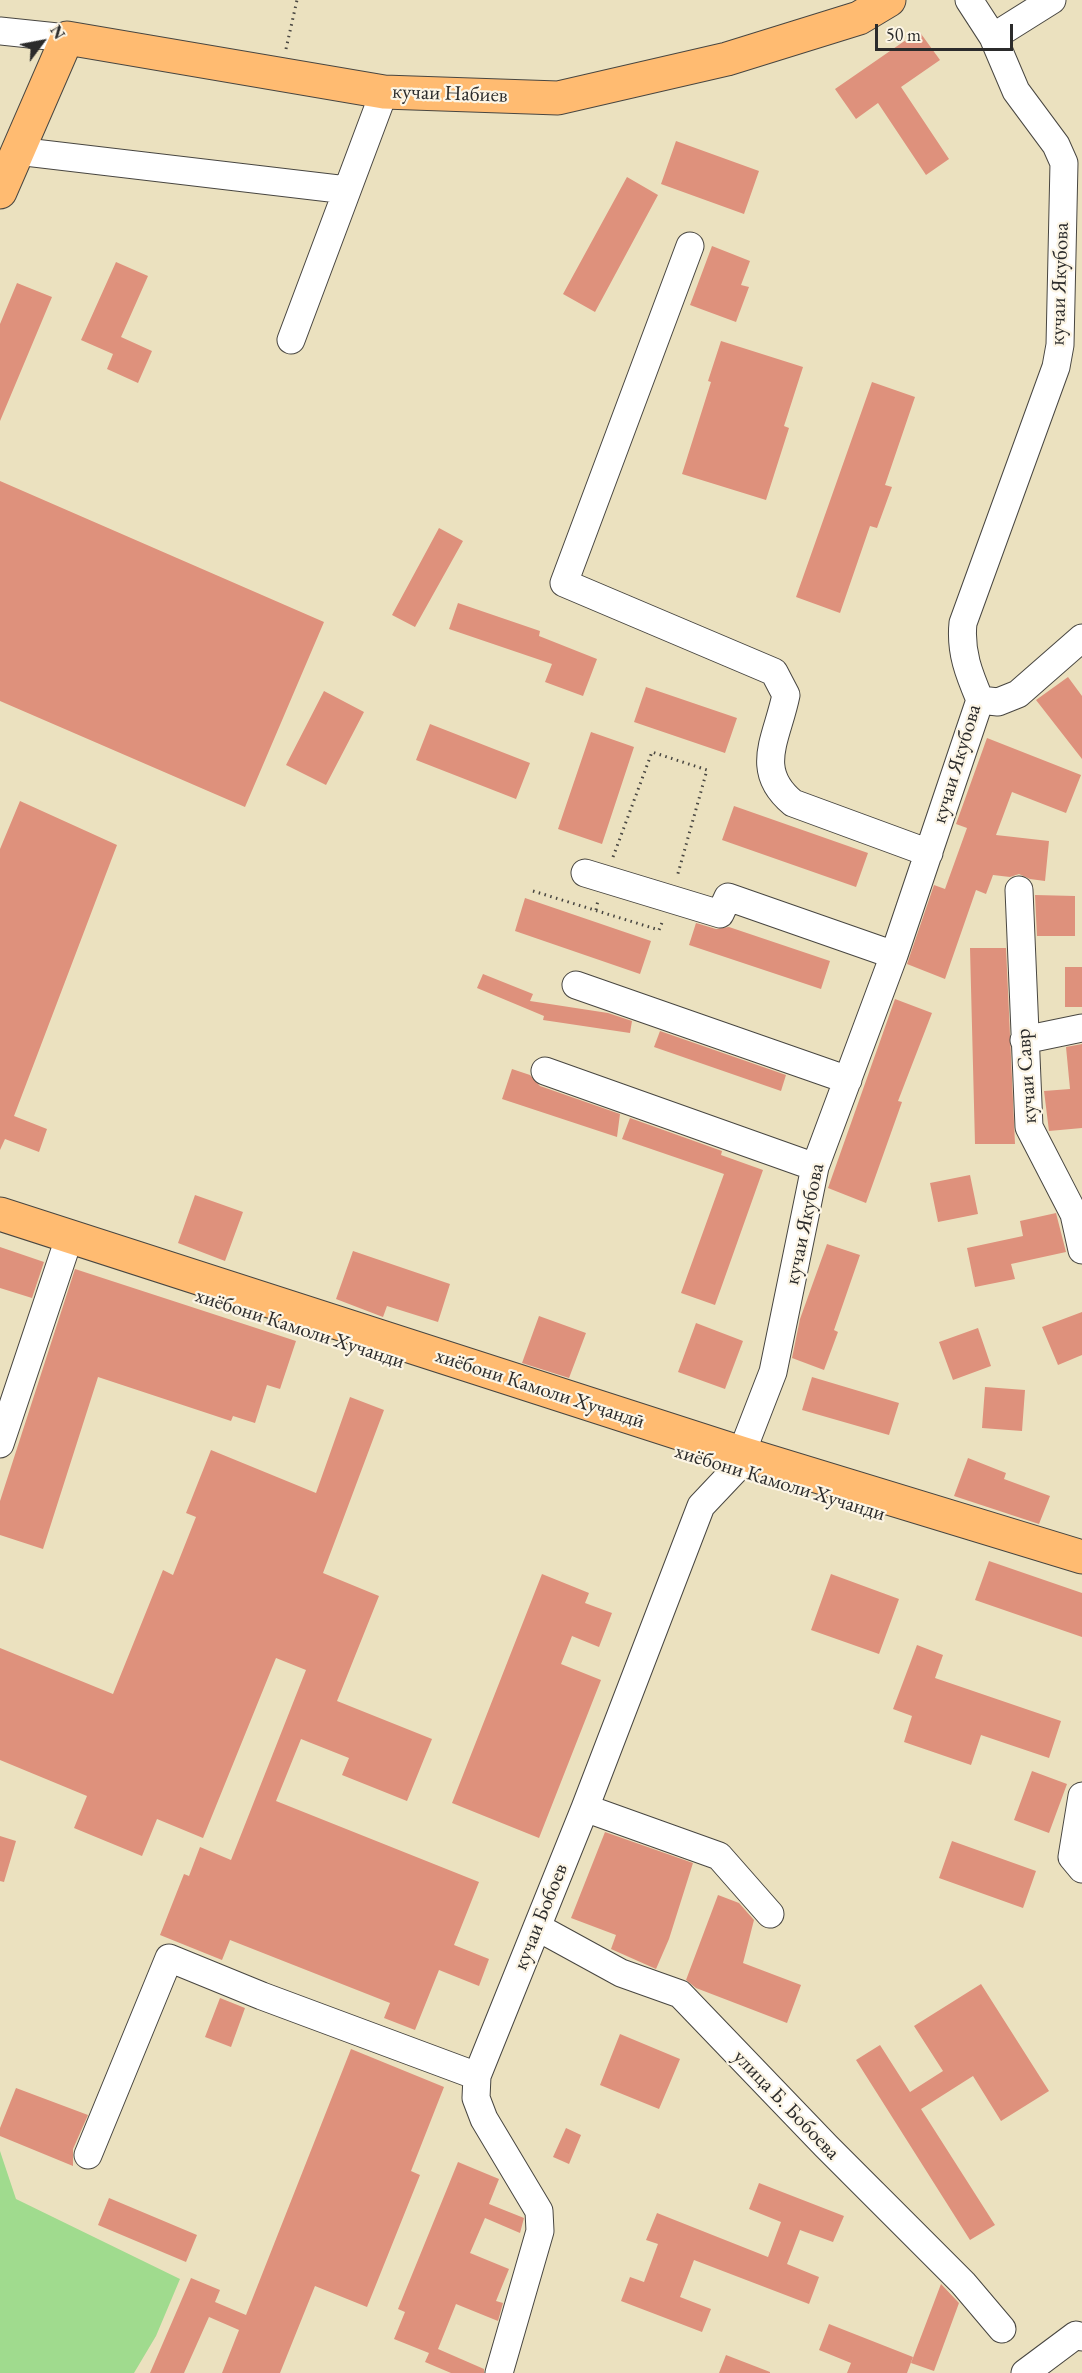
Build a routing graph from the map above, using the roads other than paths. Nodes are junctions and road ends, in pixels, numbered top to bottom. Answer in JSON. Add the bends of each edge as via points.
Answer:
{"nodes":[{"id":1,"x":889,"y":0,"type":"edge"},
{"id":2,"x":969,"y":0,"type":"edge"},
{"id":3,"x":1052,"y":0,"type":"edge"},
{"id":4,"x":0,"y":31,"type":"edge"},
{"id":5,"x":993,"y":37,"type":"junction"},
{"id":6,"x":67,"y":38,"type":"junction"},
{"id":7,"x":384,"y":92,"type":"junction"},
{"id":8,"x":17,"y":151,"type":"junction"},
{"id":9,"x":347,"y":190,"type":"junction"},
{"id":10,"x":0,"y":192,"type":"edge"},
{"id":11,"x":690,"y":246,"type":"dead end"},
{"id":12,"x":291,"y":340,"type":"dead end"},
{"id":13,"x":1082,"y":638,"type":"edge"},
{"id":14,"x":980,"y":700,"type":"junction"},
{"id":15,"x":929,"y":853,"type":"junction"},
{"id":16,"x":595,"y":876,"type":"road end"},
{"id":17,"x":1019,"y":891,"type":"dead end"},
{"id":18,"x":894,"y":955,"type":"junction"},
{"id":19,"x":576,"y":985,"type":"dead end"},
{"id":20,"x":1082,"y":1028,"type":"edge"},
{"id":21,"x":1024,"y":1040,"type":"junction"},
{"id":22,"x":545,"y":1071,"type":"dead end"},
{"id":23,"x":848,"y":1080,"type":"junction"},
{"id":24,"x":815,"y":1167,"type":"junction"},
{"id":25,"x":1078,"y":1213,"type":"edge"},
{"id":26,"x":0,"y":1214,"type":"edge"},
{"id":27,"x":0,"y":1233,"type":"edge"},
{"id":28,"x":1082,"y":1250,"type":"edge"},
{"id":29,"x":64,"y":1253,"type":"junction"},
{"id":30,"x":0,"y":1444,"type":"edge"},
{"id":31,"x":738,"y":1461,"type":"junction"},
{"id":32,"x":1082,"y":1557,"type":"edge"},
{"id":33,"x":1082,"y":1574,"type":"edge"},
{"id":34,"x":1082,"y":1796,"type":"edge"},
{"id":35,"x":585,"y":1808,"type":"junction"},
{"id":36,"x":1082,"y":1869,"type":"edge"},
{"id":37,"x":770,"y":1914,"type":"dead end"},
{"id":38,"x":537,"y":1927,"type":"junction"},
{"id":39,"x":477,"y":2076,"type":"junction"},
{"id":40,"x":88,"y":2155,"type":"dead end"},
{"id":41,"x":1002,"y":2329,"type":"dead end"},
{"id":42,"x":1079,"y":2336,"type":"edge"},
{"id":43,"x":499,"y":2373,"type":"edge"},
{"id":44,"x":1025,"y":2373,"type":"edge"}],
"edges":[{"from":1,"to":7,"type":"main road","name":"кучаи Набиев","via":[[859,18],[727,59],[558,98]]},
{"from":2,"to":5,"type":"street","name":"кучаи Якубова"},
{"from":3,"to":5,"type":"street"},
{"from":4,"to":6,"type":"street","name":"кучаи Набиев"},
{"from":5,"to":14,"type":"street","name":"кучаи Якубова","via":[[1016,91],[1056,145],[1064,163],[1056,367],[963,623],[965,666]]},
{"from":6,"to":7,"type":"main road","name":"кучаи Набиев"},
{"from":6,"to":8,"type":"main road"},
{"from":7,"to":9,"type":"street"},
{"from":8,"to":9,"type":"street"},
{"from":8,"to":10,"type":"main road"},
{"from":9,"to":12,"type":"street"},
{"from":11,"to":15,"type":"street","via":[[564,583],[774,672],[786,695],[769,766],[777,790],[793,803]]},
{"from":13,"to":14,"type":"street","via":[[1018,694],[998,702]]},
{"from":14,"to":15,"type":"street","name":"кучаи Якубова"},
{"from":15,"to":18,"type":"street","name":"кучаи Якубова"},
{"from":16,"to":18,"type":"street","via":[[720,914],[728,897]]},
{"from":17,"to":21,"type":"street","name":"кучаи Савр"},
{"from":18,"to":23,"type":"street","name":"кучаи Якубова"},
{"from":19,"to":23,"type":"street"},
{"from":20,"to":21,"type":"street"},
{"from":21,"to":25,"type":"street","name":"кучаи Савр","via":[[1033,1140]]},
{"from":22,"to":24,"type":"street"},
{"from":23,"to":24,"type":"street","name":"кучаи Якубова"},
{"from":24,"to":31,"type":"street","name":"кучаи Якубова","via":[[773,1372]]},
{"from":25,"to":28,"type":"street","name":"кучаи Савр"},
{"from":26,"to":31,"type":"main road","name":"хиёбони Камоли Хуҷандӣ"},
{"from":27,"to":29,"type":"main road","name":"хиёбони Камоли Хучанди"},
{"from":29,"to":30,"type":"street"},
{"from":29,"to":31,"type":"main road","name":"хиёбони Камоли Хучанди"},
{"from":31,"to":32,"type":"main road","name":"хиёбони Камоли Хуҷандӣ"},
{"from":31,"to":33,"type":"main road","name":"хиёбони Камоли Хучанди"},
{"from":31,"to":35,"type":"street","name":"кучаи Бобоев","via":[[701,1506]]},
{"from":34,"to":36,"type":"street","via":[[1072,1857]]},
{"from":35,"to":37,"type":"street","via":[[719,1856]]},
{"from":35,"to":38,"type":"street","name":"кучаи Бобоев"},
{"from":38,"to":39,"type":"street","name":"кучаи Бобоев"},
{"from":38,"to":41,"type":"street","name":"улица Б. Бобоева","via":[[621,1973],[680,1994],[963,2283]]},
{"from":39,"to":40,"type":"street","via":[[169,1958]]},
{"from":39,"to":43,"type":"street","name":"кучаи Бобоев","via":[[476,2098],[484,2119],[539,2211],[540,2231]]},
{"from":42,"to":44,"type":"street"}]}
